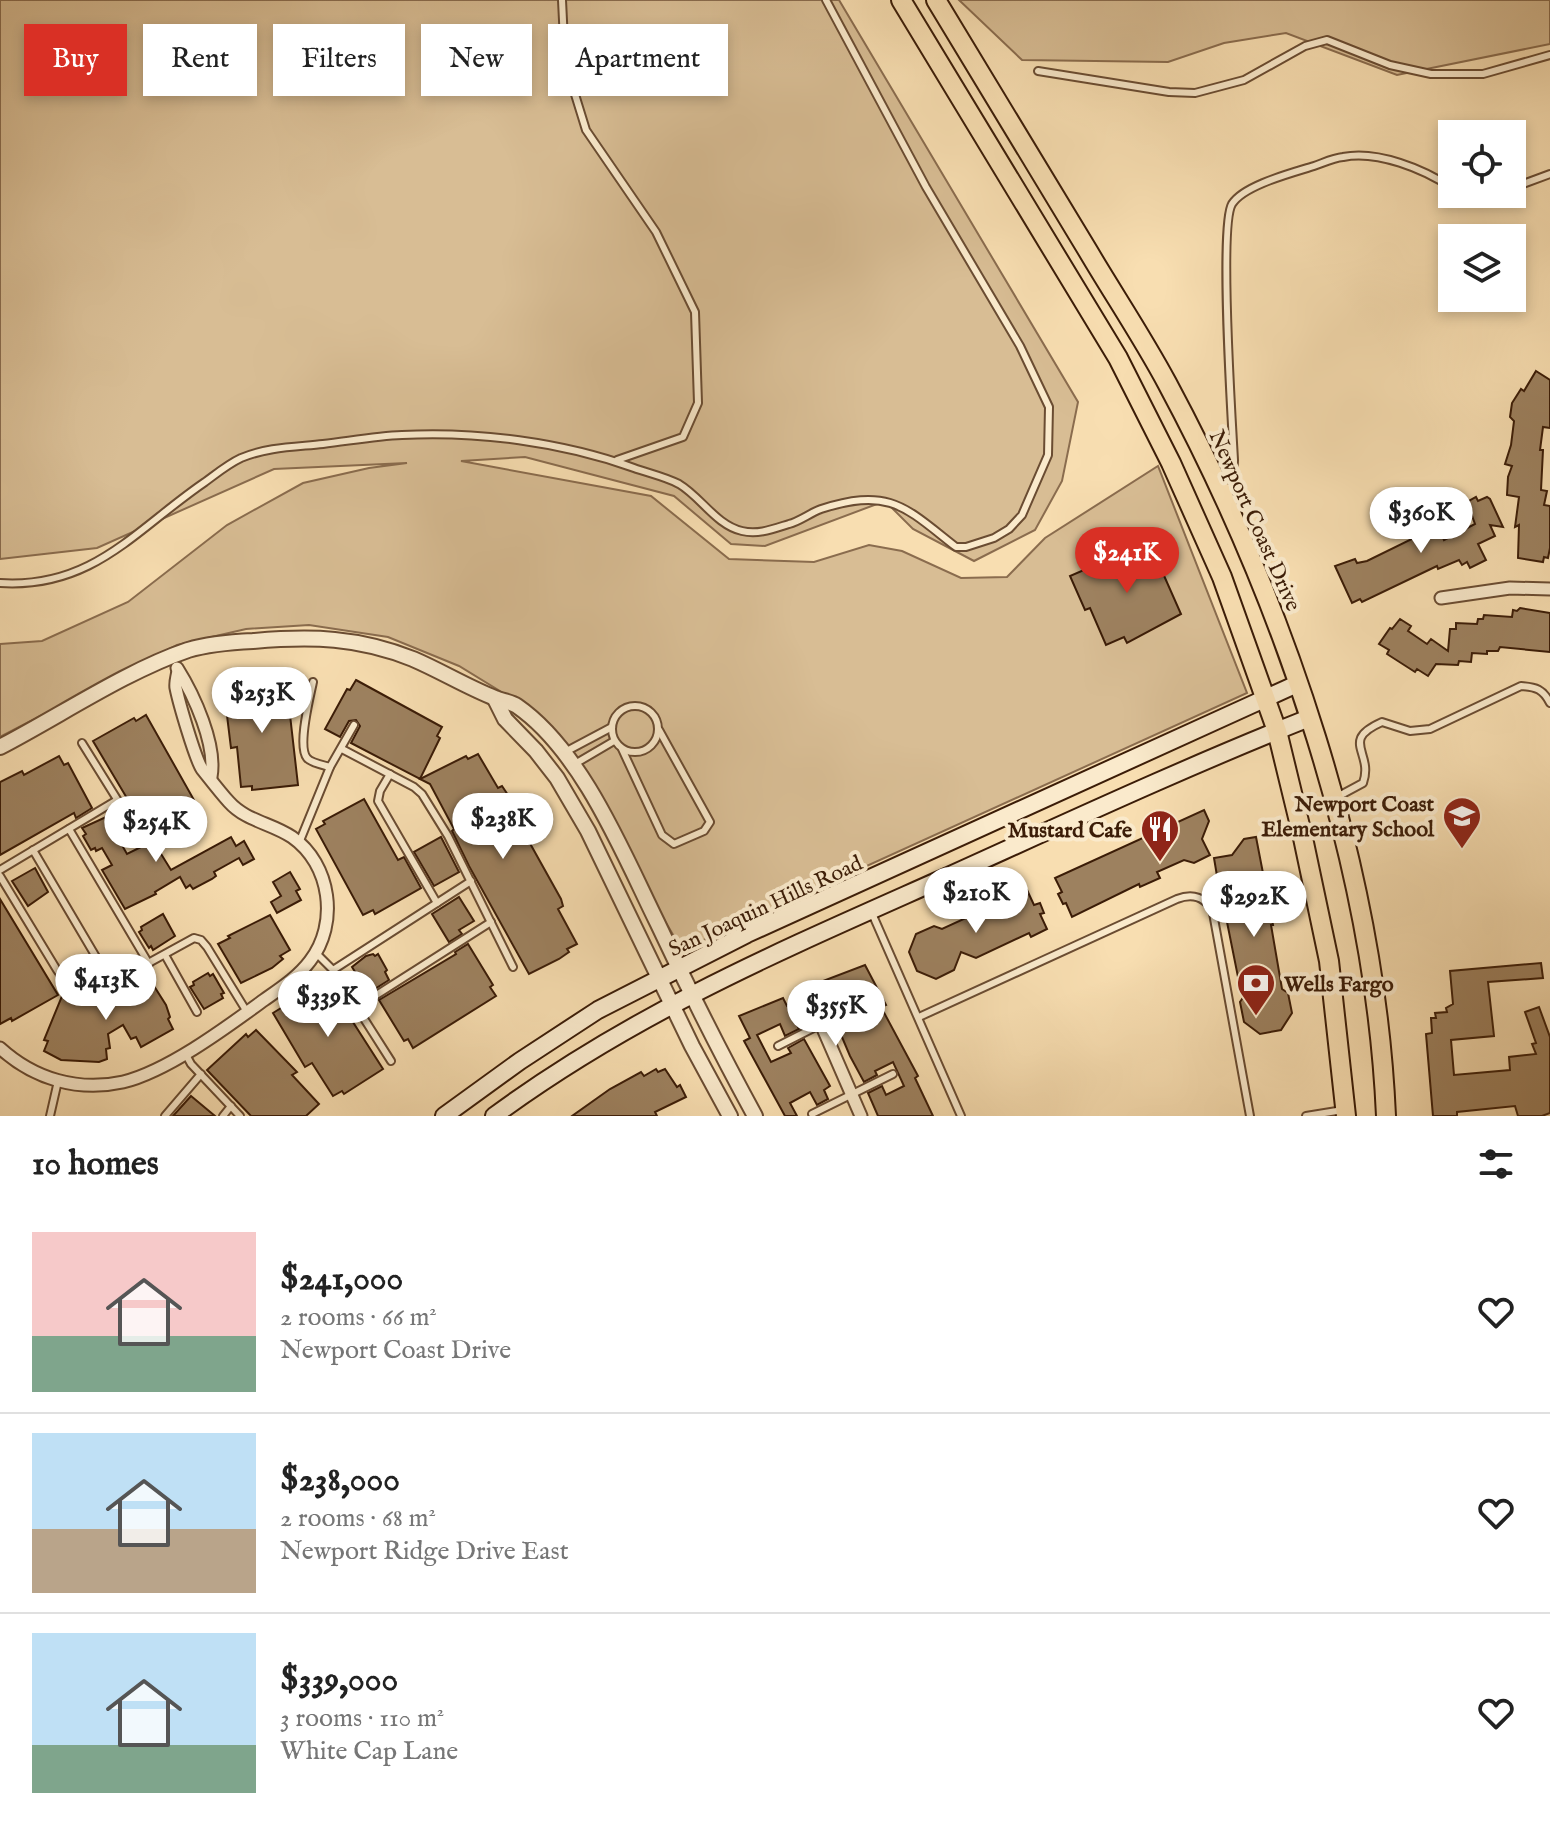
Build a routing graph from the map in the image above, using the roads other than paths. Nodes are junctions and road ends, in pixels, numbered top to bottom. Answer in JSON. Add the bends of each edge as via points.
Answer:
{"nodes":[{"id":1,"x":562,"y":0,"type":"edge"},
{"id":2,"x":826,"y":0,"type":"edge"},
{"id":3,"x":901,"y":0,"type":"edge"},
{"id":4,"x":936,"y":0,"type":"edge"},
{"id":5,"x":1550,"y":55,"type":"edge"},
{"id":6,"x":1038,"y":71,"type":"dead end"},
{"id":7,"x":1550,"y":174,"type":"edge"},
{"id":8,"x":1438,"y":178,"type":"edge"},
{"id":9,"x":1526,"y":183,"type":"edge"},
{"id":10,"x":615,"y":461,"type":"junction"},
{"id":11,"x":1225,"y":500,"type":"junction"},
{"id":12,"x":0,"y":583,"type":"edge"},
{"id":13,"x":1550,"y":589,"type":"edge"},
{"id":14,"x":1441,"y":598,"type":"dead end"},
{"id":15,"x":176,"y":664,"type":"junction"},
{"id":16,"x":313,"y":682,"type":"dead end"},
{"id":17,"x":1297,"y":684,"type":"junction"},
{"id":18,"x":1266,"y":698,"type":"junction"},
{"id":19,"x":495,"y":699,"type":"junction"},
{"id":20,"x":1550,"y":703,"type":"edge"},
{"id":21,"x":1309,"y":718,"type":"junction"},
{"id":22,"x":354,"y":725,"type":"dead end"},
{"id":23,"x":612,"y":727,"type":"junction"},
{"id":24,"x":659,"y":730,"type":"junction"},
{"id":25,"x":1277,"y":731,"type":"junction"},
{"id":26,"x":614,"y":741,"type":"junction"},
{"id":27,"x":82,"y":743,"type":"dead end"},
{"id":28,"x":0,"y":747,"type":"edge"},
{"id":29,"x":342,"y":749,"type":"junction"},
{"id":30,"x":622,"y":749,"type":"junction"},
{"id":31,"x":568,"y":759,"type":"junction"},
{"id":32,"x":330,"y":767,"type":"junction"},
{"id":33,"x":390,"y":774,"type":"junction"},
{"id":34,"x":1333,"y":799,"type":"junction"},
{"id":35,"x":117,"y":800,"type":"junction"},
{"id":36,"x":130,"y":820,"type":"dead end"},
{"id":37,"x":69,"y":829,"type":"junction"},
{"id":38,"x":299,"y":843,"type":"junction"},
{"id":39,"x":33,"y":850,"type":"junction"},
{"id":40,"x":0,"y":870,"type":"edge"},
{"id":41,"x":0,"y":876,"type":"edge"},
{"id":42,"x":471,"y":881,"type":"junction"},
{"id":43,"x":437,"y":903,"type":"junction"},
{"id":44,"x":871,"y":911,"type":"junction"},
{"id":45,"x":491,"y":922,"type":"junction"},
{"id":46,"x":315,"y":953,"type":"junction"},
{"id":47,"x":165,"y":955,"type":"junction"},
{"id":48,"x":149,"y":964,"type":"junction"},
{"id":49,"x":513,"y":967,"type":"dead end"},
{"id":50,"x":679,"y":969,"type":"junction"},
{"id":51,"x":333,"y":970,"type":"junction"},
{"id":52,"x":660,"y":979,"type":"junction"},
{"id":53,"x":112,"y":984,"type":"junction"},
{"id":54,"x":691,"y":993,"type":"junction"},
{"id":55,"x":672,"y":1004,"type":"junction"},
{"id":56,"x":861,"y":1004,"type":"dead end"},
{"id":57,"x":356,"y":1008,"type":"junction"},
{"id":58,"x":197,"y":1012,"type":"dead end"},
{"id":59,"x":247,"y":1012,"type":"junction"},
{"id":60,"x":919,"y":1017,"type":"junction"},
{"id":61,"x":821,"y":1024,"type":"junction"},
{"id":62,"x":778,"y":1046,"type":"dead end"},
{"id":63,"x":0,"y":1048,"type":"edge"},
{"id":64,"x":184,"y":1052,"type":"junction"},
{"id":65,"x":391,"y":1061,"type":"dead end"},
{"id":66,"x":201,"y":1074,"type":"junction"},
{"id":67,"x":893,"y":1074,"type":"dead end"},
{"id":68,"x":58,"y":1081,"type":"junction"},
{"id":69,"x":852,"y":1094,"type":"junction"},
{"id":70,"x":231,"y":1106,"type":"junction"},
{"id":71,"x":1346,"y":1113,"type":"edge"},
{"id":72,"x":812,"y":1114,"type":"dead end"},
{"id":73,"x":50,"y":1116,"type":"edge"},
{"id":74,"x":165,"y":1116,"type":"edge"},
{"id":75,"x":223,"y":1116,"type":"edge"},
{"id":76,"x":240,"y":1116,"type":"edge"},
{"id":77,"x":444,"y":1116,"type":"edge"},
{"id":78,"x":494,"y":1116,"type":"edge"},
{"id":79,"x":730,"y":1116,"type":"edge"},
{"id":80,"x":755,"y":1116,"type":"edge"},
{"id":81,"x":861,"y":1116,"type":"edge"},
{"id":82,"x":961,"y":1116,"type":"edge"},
{"id":83,"x":1250,"y":1116,"type":"edge"},
{"id":84,"x":1306,"y":1116,"type":"edge"},
{"id":85,"x":1386,"y":1116,"type":"edge"}],
"edges":[{"from":1,"to":10,"type":"lane","via":[[565,62],[586,130],[656,232],[695,312],[698,403],[683,437]]},
{"from":2,"to":10,"type":"lane","via":[[1049,407],[1048,455],[1029,502],[1009,529],[966,547],[956,547],[902,505],[872,498],[820,510],[761,533],[740,531],[680,484]]},
{"from":3,"to":18,"type":"main road","via":[[1118,358],[1222,577]]},
{"from":4,"to":11,"type":"main road","name":"Newport Coast Drive","via":[[1166,381]]},
{"from":5,"to":6,"type":"lane","via":[[1483,74],[1431,74],[1390,65],[1327,40],[1305,46],[1244,80],[1195,93]]},
{"from":7,"to":9,"type":"lane"},
{"from":8,"to":11,"type":"lane","via":[[1406,164],[1343,156],[1257,186],[1232,204],[1228,256],[1234,460]]},
{"from":10,"to":12,"type":"lane","via":[[496,438],[403,435],[266,450],[238,459],[95,563],[65,576]]},
{"from":11,"to":17,"type":"main road","name":"Newport Coast Drive"},
{"from":13,"to":14,"type":"street","via":[[1510,588]]},
{"from":15,"to":19,"type":"street","via":[[190,650],[236,642],[307,636],[350,640],[408,657]]},
{"from":15,"to":28,"type":"street","via":[[135,674]]},
{"from":15,"to":38,"type":"street","via":[[202,723],[214,762],[211,777],[229,803]]},
{"from":16,"to":32,"type":"lane","via":[[304,754]]},
{"from":17,"to":18,"type":"main road","name":"San Joaquin Hills Road"},
{"from":17,"to":21,"type":"main road","name":"Newport Coast Drive"},
{"from":18,"to":25,"type":"main road"},
{"from":18,"to":50,"type":"main road","name":"San Joaquin Hills Road"},
{"from":19,"to":31,"type":"street","via":[[516,705]]},
{"from":19,"to":52,"type":"street","via":[[577,812]]},
{"from":20,"to":34,"type":"lane","via":[[1536,687],[1521,686],[1430,729],[1410,731],[1382,722],[1369,727],[1358,743],[1366,774],[1363,783]]},
{"from":21,"to":25,"type":"main road"},
{"from":21,"to":34,"type":"main road","name":"Newport Coast Drive"},
{"from":22,"to":29,"type":"lane"},
{"from":23,"to":24,"type":"lane","via":[[620,711],[637,706],[653,713]]},
{"from":23,"to":26,"type":"lane"},
{"from":23,"to":31,"type":"lane"},
{"from":24,"to":30,"type":"lane","via":[[650,748],[631,753]]},
{"from":24,"to":30,"type":"lane","via":[[710,822],[704,831],[674,844],[662,835]]},
{"from":25,"to":44,"type":"main road"},
{"from":25,"to":71,"type":"main road","via":[[1329,961]]},
{"from":26,"to":30,"type":"lane"},
{"from":26,"to":31,"type":"lane"},
{"from":27,"to":35,"type":"lane"},
{"from":29,"to":32,"type":"lane"},
{"from":29,"to":33,"type":"lane"},
{"from":31,"to":50,"type":"street","via":[[610,826]]},
{"from":32,"to":38,"type":"lane"},
{"from":33,"to":42,"type":"lane","via":[[422,794]]},
{"from":33,"to":43,"type":"lane","via":[[378,801]]},
{"from":34,"to":85,"type":"main road","name":"Newport Coast Drive","via":[[1366,945]]},
{"from":35,"to":36,"type":"lane"},
{"from":35,"to":37,"type":"lane"},
{"from":37,"to":39,"type":"lane"},
{"from":37,"to":48,"type":"lane"},
{"from":38,"to":46,"type":"street","via":[[316,865],[328,901]]},
{"from":39,"to":40,"type":"lane"},
{"from":39,"to":53,"type":"lane"},
{"from":41,"to":53,"type":"lane","via":[[64,981],[85,991]]},
{"from":42,"to":43,"type":"lane"},
{"from":42,"to":45,"type":"lane"},
{"from":43,"to":51,"type":"lane"},
{"from":44,"to":54,"type":"main road"},
{"from":44,"to":60,"type":"lane"},
{"from":45,"to":49,"type":"lane"},
{"from":45,"to":57,"type":"lane"},
{"from":46,"to":51,"type":"lane"},
{"from":46,"to":59,"type":"street","via":[[293,979]]},
{"from":47,"to":48,"type":"lane"},
{"from":47,"to":58,"type":"lane"},
{"from":47,"to":59,"type":"lane","via":[[194,938],[201,940]]},
{"from":48,"to":53,"type":"lane"},
{"from":50,"to":52,"type":"main road","name":"San Joaquin Hills Road"},
{"from":50,"to":54,"type":"street"},
{"from":51,"to":57,"type":"lane"},
{"from":52,"to":55,"type":"street"},
{"from":52,"to":77,"type":"main road","name":"San Joaquin Hills Road","via":[[598,1010]]},
{"from":54,"to":55,"type":"main road"},
{"from":54,"to":80,"type":"street"},
{"from":55,"to":78,"type":"main road","via":[[549,1075]]},
{"from":55,"to":79,"type":"street"},
{"from":56,"to":61,"type":"lane"},
{"from":57,"to":65,"type":"lane"},
{"from":59,"to":64,"type":"street"},
{"from":60,"to":82,"type":"lane"},
{"from":60,"to":83,"type":"lane","via":[[1177,899],[1198,897],[1213,913]]},
{"from":61,"to":62,"type":"lane"},
{"from":61,"to":69,"type":"street"},
{"from":63,"to":68,"type":"street","via":[[20,1064]]},
{"from":64,"to":66,"type":"lane"},
{"from":64,"to":68,"type":"street","via":[[153,1071],[113,1084]]},
{"from":66,"to":70,"type":"lane"},
{"from":66,"to":74,"type":"lane"},
{"from":67,"to":69,"type":"lane"},
{"from":68,"to":73,"type":"lane"},
{"from":69,"to":72,"type":"lane"},
{"from":69,"to":81,"type":"street"},
{"from":70,"to":75,"type":"lane"},
{"from":70,"to":76,"type":"lane"},
{"from":71,"to":84,"type":"lane"}]}
